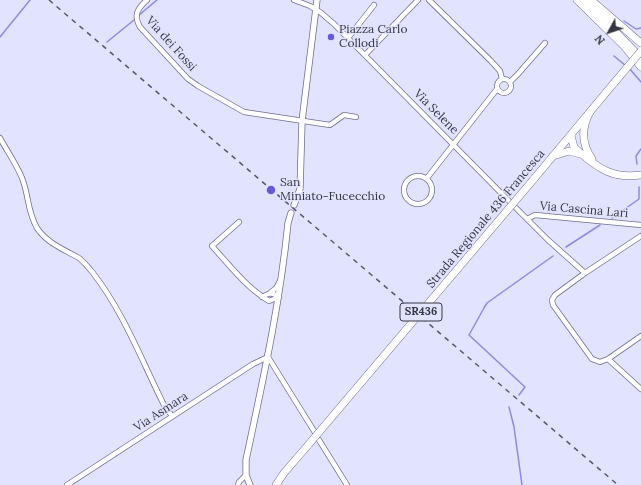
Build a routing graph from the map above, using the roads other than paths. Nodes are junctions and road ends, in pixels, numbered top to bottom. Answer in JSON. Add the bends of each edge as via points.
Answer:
{"nodes":[{"id":1,"x":147,"y":0,"type":"edge"},
{"id":2,"x":294,"y":0,"type":"edge"},
{"id":3,"x":317,"y":0,"type":"edge"},
{"id":4,"x":418,"y":0,"type":"edge"},
{"id":5,"x":429,"y":0,"type":"edge"},
{"id":6,"x":577,"y":0,"type":"edge"},
{"id":7,"x":585,"y":0,"type":"edge"},
{"id":8,"x":591,"y":0,"type":"edge"},
{"id":9,"x":374,"y":5,"type":"dead end"},
{"id":10,"x":316,"y":10,"type":"junction"},
{"id":11,"x":348,"y":38,"type":"junction"},
{"id":12,"x":641,"y":43,"type":"edge"},
{"id":13,"x":545,"y":44,"type":"dead end"},
{"id":14,"x":625,"y":47,"type":"junction"},
{"id":15,"x":641,"y":51,"type":"edge"},
{"id":16,"x":365,"y":55,"type":"junction"},
{"id":17,"x":641,"y":58,"type":"edge"},
{"id":18,"x":641,"y":67,"type":"edge"},
{"id":19,"x":641,"y":72,"type":"edge"},
{"id":20,"x":502,"y":79,"type":"junction"},
{"id":21,"x":510,"y":82,"type":"junction"},
{"id":22,"x":497,"y":90,"type":"junction"},
{"id":23,"x":590,"y":112,"type":"junction"},
{"id":24,"x":356,"y":117,"type":"dead end"},
{"id":25,"x":302,"y":121,"type":"junction"},
{"id":26,"x":572,"y":135,"type":"junction"},
{"id":27,"x":0,"y":138,"type":"edge"},
{"id":28,"x":584,"y":144,"type":"junction"},
{"id":29,"x":455,"y":145,"type":"junction"},
{"id":30,"x":582,"y":154,"type":"junction"},
{"id":31,"x":553,"y":156,"type":"junction"},
{"id":32,"x":594,"y":163,"type":"junction"},
{"id":33,"x":641,"y":172,"type":"edge"},
{"id":34,"x":641,"y":175,"type":"edge"},
{"id":35,"x":632,"y":176,"type":"junction"},
{"id":36,"x":427,"y":178,"type":"junction"},
{"id":37,"x":509,"y":201,"type":"dead end"},
{"id":38,"x":294,"y":205,"type":"dead end"},
{"id":39,"x":516,"y":208,"type":"dead end"},
{"id":40,"x":291,"y":213,"type":"dead end"},
{"id":41,"x":526,"y":219,"type":"junction"},
{"id":42,"x":239,"y":222,"type":"dead end"},
{"id":43,"x":641,"y":226,"type":"edge"},
{"id":44,"x":641,"y":236,"type":"edge"},
{"id":45,"x":585,"y":273,"type":"junction"},
{"id":46,"x":281,"y":279,"type":"junction"},
{"id":47,"x":270,"y":293,"type":"junction"},
{"id":48,"x":262,"y":297,"type":"junction"},
{"id":49,"x":279,"y":297,"type":"junction"},
{"id":50,"x":269,"y":301,"type":"junction"},
{"id":51,"x":278,"y":306,"type":"junction"},
{"id":52,"x":641,"y":336,"type":"edge"},
{"id":53,"x":268,"y":357,"type":"junction"},
{"id":54,"x":608,"y":359,"type":"junction"},
{"id":55,"x":641,"y":389,"type":"edge"},
{"id":56,"x":172,"y":416,"type":"junction"},
{"id":57,"x":314,"y":431,"type":"dead end"},
{"id":58,"x":319,"y":440,"type":"dead end"},
{"id":59,"x":284,"y":473,"type":"junction"},
{"id":60,"x":247,"y":476,"type":"junction"},
{"id":61,"x":67,"y":485,"type":"edge"},
{"id":62,"x":238,"y":485,"type":"edge"},
{"id":63,"x":250,"y":485,"type":"edge"},
{"id":64,"x":254,"y":485,"type":"edge"},
{"id":65,"x":270,"y":485,"type":"edge"},
{"id":66,"x":276,"y":485,"type":"edge"},
{"id":67,"x":347,"y":485,"type":"edge"}],
"edges":[{"from":1,"to":25,"type":"street","name":"Via dei Fossi","via":[[136,14],[138,23],[194,83],[244,112]]},
{"from":2,"to":10,"type":"street","name":"Via Selene"},
{"from":3,"to":10,"type":"street"},
{"from":4,"to":16,"type":"street"},
{"from":5,"to":20,"type":"street","via":[[491,61],[500,71]]},
{"from":6,"to":14,"type":"main road"},
{"from":7,"to":17,"type":"main road"},
{"from":8,"to":12,"type":"main road"},
{"from":9,"to":11,"type":"street"},
{"from":10,"to":11,"type":"street","name":"Via Selene"},
{"from":10,"to":25,"type":"street"},
{"from":11,"to":16,"type":"street","name":"Via Selene"},
{"from":13,"to":21,"type":"street"},
{"from":14,"to":18,"type":"main road"},
{"from":14,"to":19,"type":"main road"},
{"from":15,"to":23,"type":"main road","name":"Strada Regionale 436 Francesca","number":"SR436","bridge":true},
{"from":16,"to":29,"type":"street","name":"Via Selene"},
{"from":20,"to":21,"type":"street"},
{"from":20,"to":22,"type":"street","via":[[497,83]]},
{"from":21,"to":22,"type":"street","via":[[511,89],[508,93],[503,94]]},
{"from":22,"to":29,"type":"street"},
{"from":23,"to":26,"type":"main road","name":"Strada Regionale 436 Francesca","number":"SR436"},
{"from":23,"to":28,"type":"main road","via":[[584,125]]},
{"from":24,"to":25,"type":"street","name":"Via dei Fossi","via":[[344,115],[330,125]]},
{"from":25,"to":38,"type":"street","via":[[300,189]]},
{"from":26,"to":28,"type":"main road"},
{"from":26,"to":30,"type":"main road","via":[[575,148]]},
{"from":26,"to":31,"type":"main road","name":"Strada Regionale 436 Francesca","number":"SR436"},
{"from":27,"to":56,"type":"street","via":[[22,176],[29,209],[39,229],[59,248],[80,259],[94,274],[120,316],[164,405]]},
{"from":28,"to":32,"type":"main road"},
{"from":29,"to":36,"type":"street"},
{"from":29,"to":37,"type":"street","name":"Via Selene"},
{"from":30,"to":31,"type":"main road","via":[[569,151]]},
{"from":30,"to":32,"type":"main road"},
{"from":31,"to":59,"type":"main road","name":"Strada Regionale 436 Francesca","number":"SR436","bridge":true},
{"from":32,"to":35,"type":"main road","via":[[609,173]]},
{"from":33,"to":35,"type":"main road"},
{"from":34,"to":35,"type":"main road"},
{"from":36,"to":36,"type":"street","via":[[412,176],[405,183],[404,192],[408,201],[422,204],[429,199],[432,195],[432,186]]},
{"from":39,"to":41,"type":"street"},
{"from":40,"to":46,"type":"street"},
{"from":41,"to":43,"type":"street","name":"Via Cascina Lari","via":[[535,215]]},
{"from":41,"to":45,"type":"street"},
{"from":42,"to":48,"type":"street","via":[[212,246],[242,280]]},
{"from":44,"to":45,"type":"street"},
{"from":45,"to":54,"type":"street","via":[[555,295],[553,305],[592,359],[600,362]]},
{"from":46,"to":47,"type":"street"},
{"from":46,"to":49,"type":"street"},
{"from":47,"to":48,"type":"street"},
{"from":47,"to":49,"type":"street"},
{"from":48,"to":50,"type":"street"},
{"from":49,"to":50,"type":"street"},
{"from":49,"to":51,"type":"street"},
{"from":50,"to":51,"type":"street"},
{"from":51,"to":53,"type":"street"},
{"from":52,"to":54,"type":"street"},
{"from":53,"to":56,"type":"street","name":"Via Asmara"},
{"from":53,"to":57,"type":"street"},
{"from":53,"to":60,"type":"street","via":[[246,460]]},
{"from":54,"to":55,"type":"street"},
{"from":56,"to":61,"type":"street","name":"Via Asmara"},
{"from":58,"to":67,"type":"street"},
{"from":59,"to":65,"type":"main road","name":"Strada Regionale 436 Francesca","number":"SR436"},
{"from":59,"to":66,"type":"main road","name":"Strada Regionale 436 Francesca","number":"SR436"},
{"from":60,"to":62,"type":"street"},
{"from":60,"to":63,"type":"street"},
{"from":60,"to":64,"type":"street"}]}
